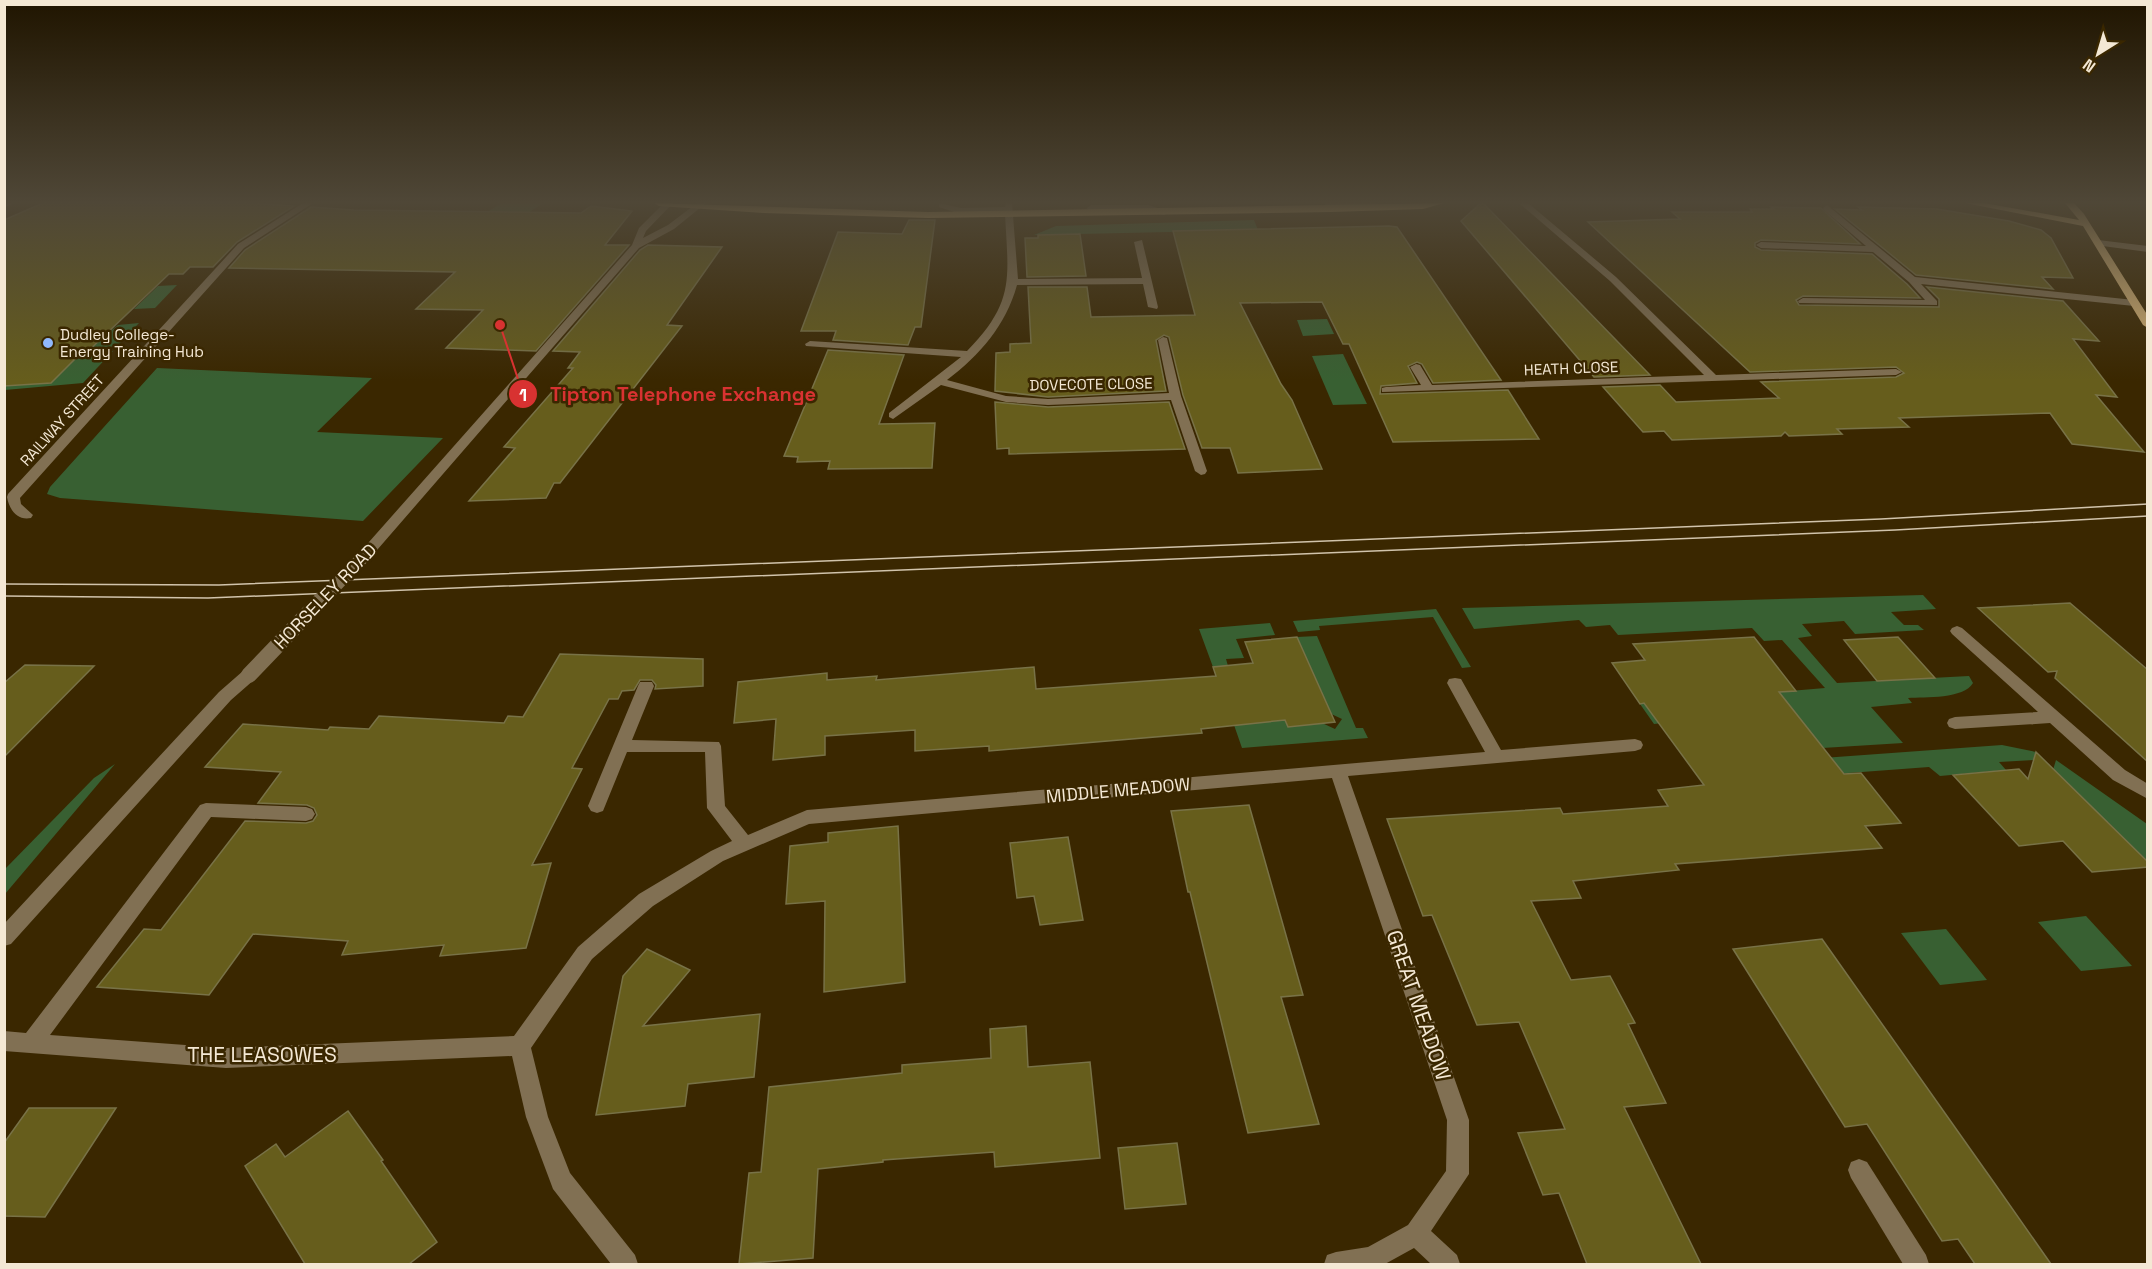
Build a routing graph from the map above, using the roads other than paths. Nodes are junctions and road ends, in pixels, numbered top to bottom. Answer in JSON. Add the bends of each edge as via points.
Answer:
{"nodes":[{"id":1,"x":225,"y":262,"type":"edge"},
{"id":2,"x":622,"y":262,"type":"edge"},
{"id":3,"x":1012,"y":262,"type":"edge"},
{"id":4,"x":1143,"y":262,"type":"edge"},
{"id":5,"x":1593,"y":262,"type":"edge"},
{"id":6,"x":1891,"y":262,"type":"edge"},
{"id":7,"x":2110,"y":262,"type":"edge"},
{"id":8,"x":1146,"y":280,"type":"junction"},
{"id":9,"x":1912,"y":280,"type":"junction"},
{"id":10,"x":1013,"y":282,"type":"junction"},
{"id":11,"x":1803,"y":301,"type":"dead end"},
{"id":12,"x":2134,"y":303,"type":"junction"},
{"id":13,"x":1153,"y":308,"type":"dead end"},
{"id":14,"x":2148,"y":325,"type":"edge"},
{"id":15,"x":1163,"y":340,"type":"dead end"},
{"id":16,"x":810,"y":344,"type":"dead end"},
{"id":17,"x":968,"y":354,"type":"junction"},
{"id":18,"x":1416,"y":367,"type":"dead end"},
{"id":19,"x":1896,"y":372,"type":"dead end"},
{"id":20,"x":1713,"y":378,"type":"junction"},
{"id":21,"x":939,"y":381,"type":"junction"},
{"id":22,"x":1430,"y":389,"type":"junction"},
{"id":23,"x":1386,"y":390,"type":"dead end"},
{"id":24,"x":1175,"y":396,"type":"junction"},
{"id":25,"x":893,"y":415,"type":"dead end"},
{"id":26,"x":1201,"y":471,"type":"dead end"},
{"id":27,"x":26,"y":515,"type":"dead end"},
{"id":28,"x":1957,"y":631,"type":"dead end"},
{"id":29,"x":1455,"y":683,"type":"dead end"},
{"id":30,"x":646,"y":687,"type":"dead end"},
{"id":31,"x":2052,"y":717,"type":"junction"},
{"id":32,"x":1955,"y":723,"type":"dead end"},
{"id":33,"x":1635,"y":744,"type":"dead end"},
{"id":34,"x":622,"y":746,"type":"junction"},
{"id":35,"x":1496,"y":756,"type":"junction"},
{"id":36,"x":1338,"y":771,"type":"junction"},
{"id":37,"x":2148,"y":793,"type":"edge"},
{"id":38,"x":597,"y":806,"type":"dead end"},
{"id":39,"x":306,"y":814,"type":"dead end"},
{"id":40,"x":744,"y":843,"type":"junction"},
{"id":41,"x":4,"y":938,"type":"edge"},
{"id":42,"x":4,"y":1041,"type":"edge"},
{"id":43,"x":31,"y":1043,"type":"junction"},
{"id":44,"x":520,"y":1046,"type":"junction"},
{"id":45,"x":1859,"y":1170,"type":"dead end"},
{"id":46,"x":1416,"y":1233,"type":"junction"},
{"id":47,"x":626,"y":1264,"type":"edge"},
{"id":48,"x":1336,"y":1264,"type":"edge"},
{"id":49,"x":1448,"y":1264,"type":"edge"},
{"id":50,"x":1917,"y":1264,"type":"edge"}],
"edges":[{"from":1,"to":27,"type":"street","name":"RAILWAY STREET","via":[[13,497],[15,506]]},
{"from":2,"to":41,"type":"street","name":"HORSELEY ROAD","bridge":true,"via":[[366,554],[225,696]]},
{"from":3,"to":10,"type":"street"},
{"from":4,"to":8,"type":"street"},
{"from":5,"to":20,"type":"street"},
{"from":6,"to":9,"type":"street"},
{"from":7,"to":12,"type":"main road"},
{"from":8,"to":10,"type":"street"},
{"from":8,"to":13,"type":"street"},
{"from":9,"to":11,"type":"street","via":[[1933,303]]},
{"from":9,"to":12,"type":"street"},
{"from":10,"to":17,"type":"street","via":[[992,332]]},
{"from":12,"to":14,"type":"main road"},
{"from":15,"to":24,"type":"street"},
{"from":16,"to":17,"type":"street"},
{"from":17,"to":21,"type":"street"},
{"from":18,"to":22,"type":"street"},
{"from":19,"to":20,"type":"street","name":"HEATH CLOSE"},
{"from":20,"to":22,"type":"street","name":"HEATH CLOSE"},
{"from":21,"to":24,"type":"street","name":"DOVECOTE CLOSE","via":[[1006,399],[1037,401]]},
{"from":21,"to":25,"type":"street"},
{"from":22,"to":23,"type":"street","name":"HEATH CLOSE"},
{"from":24,"to":26,"type":"street"},
{"from":28,"to":31,"type":"street"},
{"from":29,"to":35,"type":"street"},
{"from":30,"to":34,"type":"street"},
{"from":31,"to":32,"type":"street"},
{"from":31,"to":37,"type":"street","via":[[2119,775]]},
{"from":33,"to":35,"type":"street","name":"MIDDLE MEADOW"},
{"from":34,"to":38,"type":"street"},
{"from":34,"to":40,"type":"street","via":[[713,746],[716,808]]},
{"from":35,"to":36,"type":"street","name":"MIDDLE MEADOW"},
{"from":36,"to":40,"type":"street","name":"MIDDLE MEADOW","via":[[807,817]]},
{"from":36,"to":46,"type":"street","name":"GREAT MEADOW","via":[[1458,1120],[1457,1174]]},
{"from":39,"to":43,"type":"street","via":[[206,810]]},
{"from":40,"to":44,"type":"street","name":"MIDDLE MEADOW","via":[[646,900],[585,953]]},
{"from":42,"to":43,"type":"street","name":"THE LEASOWES"},
{"from":43,"to":44,"type":"street","name":"THE LEASOWES","via":[[226,1058]]},
{"from":44,"to":47,"type":"street","via":[[537,1117],[561,1181]]},
{"from":45,"to":50,"type":"street"},
{"from":46,"to":48,"type":"street","name":"GREAT MEADOW","via":[[1371,1259]]},
{"from":46,"to":49,"type":"street"}]}
